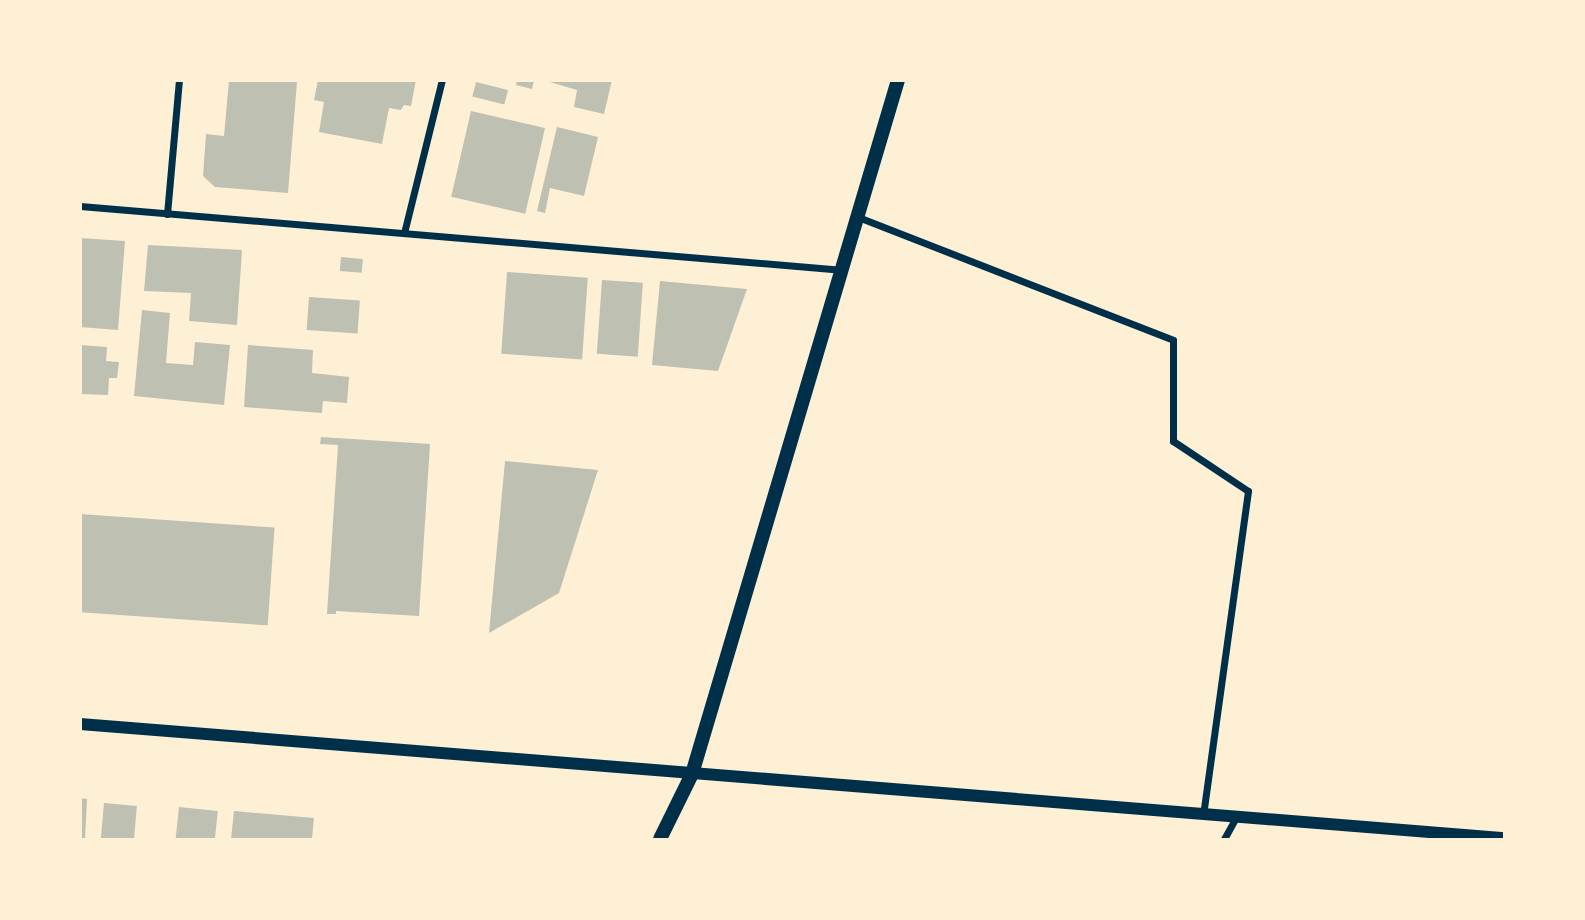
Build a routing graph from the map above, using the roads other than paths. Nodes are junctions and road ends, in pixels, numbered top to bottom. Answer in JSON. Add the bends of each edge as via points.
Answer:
{"nodes":[{"id":1,"x":179,"y":80,"type":"edge"},
{"id":2,"x":442,"y":80,"type":"edge"},
{"id":3,"x":898,"y":80,"type":"edge"},
{"id":4,"x":80,"y":206,"type":"edge"},
{"id":5,"x":167,"y":214,"type":"junction"},
{"id":6,"x":858,"y":217,"type":"junction"},
{"id":7,"x":404,"y":233,"type":"junction"},
{"id":8,"x":843,"y":270,"type":"junction"},
{"id":9,"x":80,"y":724,"type":"edge"},
{"id":10,"x":692,"y":774,"type":"junction"},
{"id":11,"x":1203,"y":814,"type":"junction"},
{"id":12,"x":1236,"y":817,"type":"junction"},
{"id":13,"x":1504,"y":838,"type":"edge"},
{"id":14,"x":660,"y":839,"type":"edge"},
{"id":15,"x":1224,"y":839,"type":"edge"}],
"edges":[{"from":1,"to":5,"type":"street"},
{"from":2,"to":7,"type":"street"},
{"from":3,"to":6,"type":"main road"},
{"from":4,"to":5,"type":"street"},
{"from":5,"to":7,"type":"street"},
{"from":6,"to":8,"type":"main road"},
{"from":6,"to":11,"type":"street","via":[[1173,340],[1173,441],[1248,491]]},
{"from":7,"to":8,"type":"street"},
{"from":8,"to":10,"type":"main road"},
{"from":9,"to":10,"type":"street"},
{"from":10,"to":11,"type":"street"},
{"from":10,"to":14,"type":"main road"},
{"from":11,"to":12,"type":"street"},
{"from":12,"to":13,"type":"street"},
{"from":12,"to":15,"type":"street"}]}
